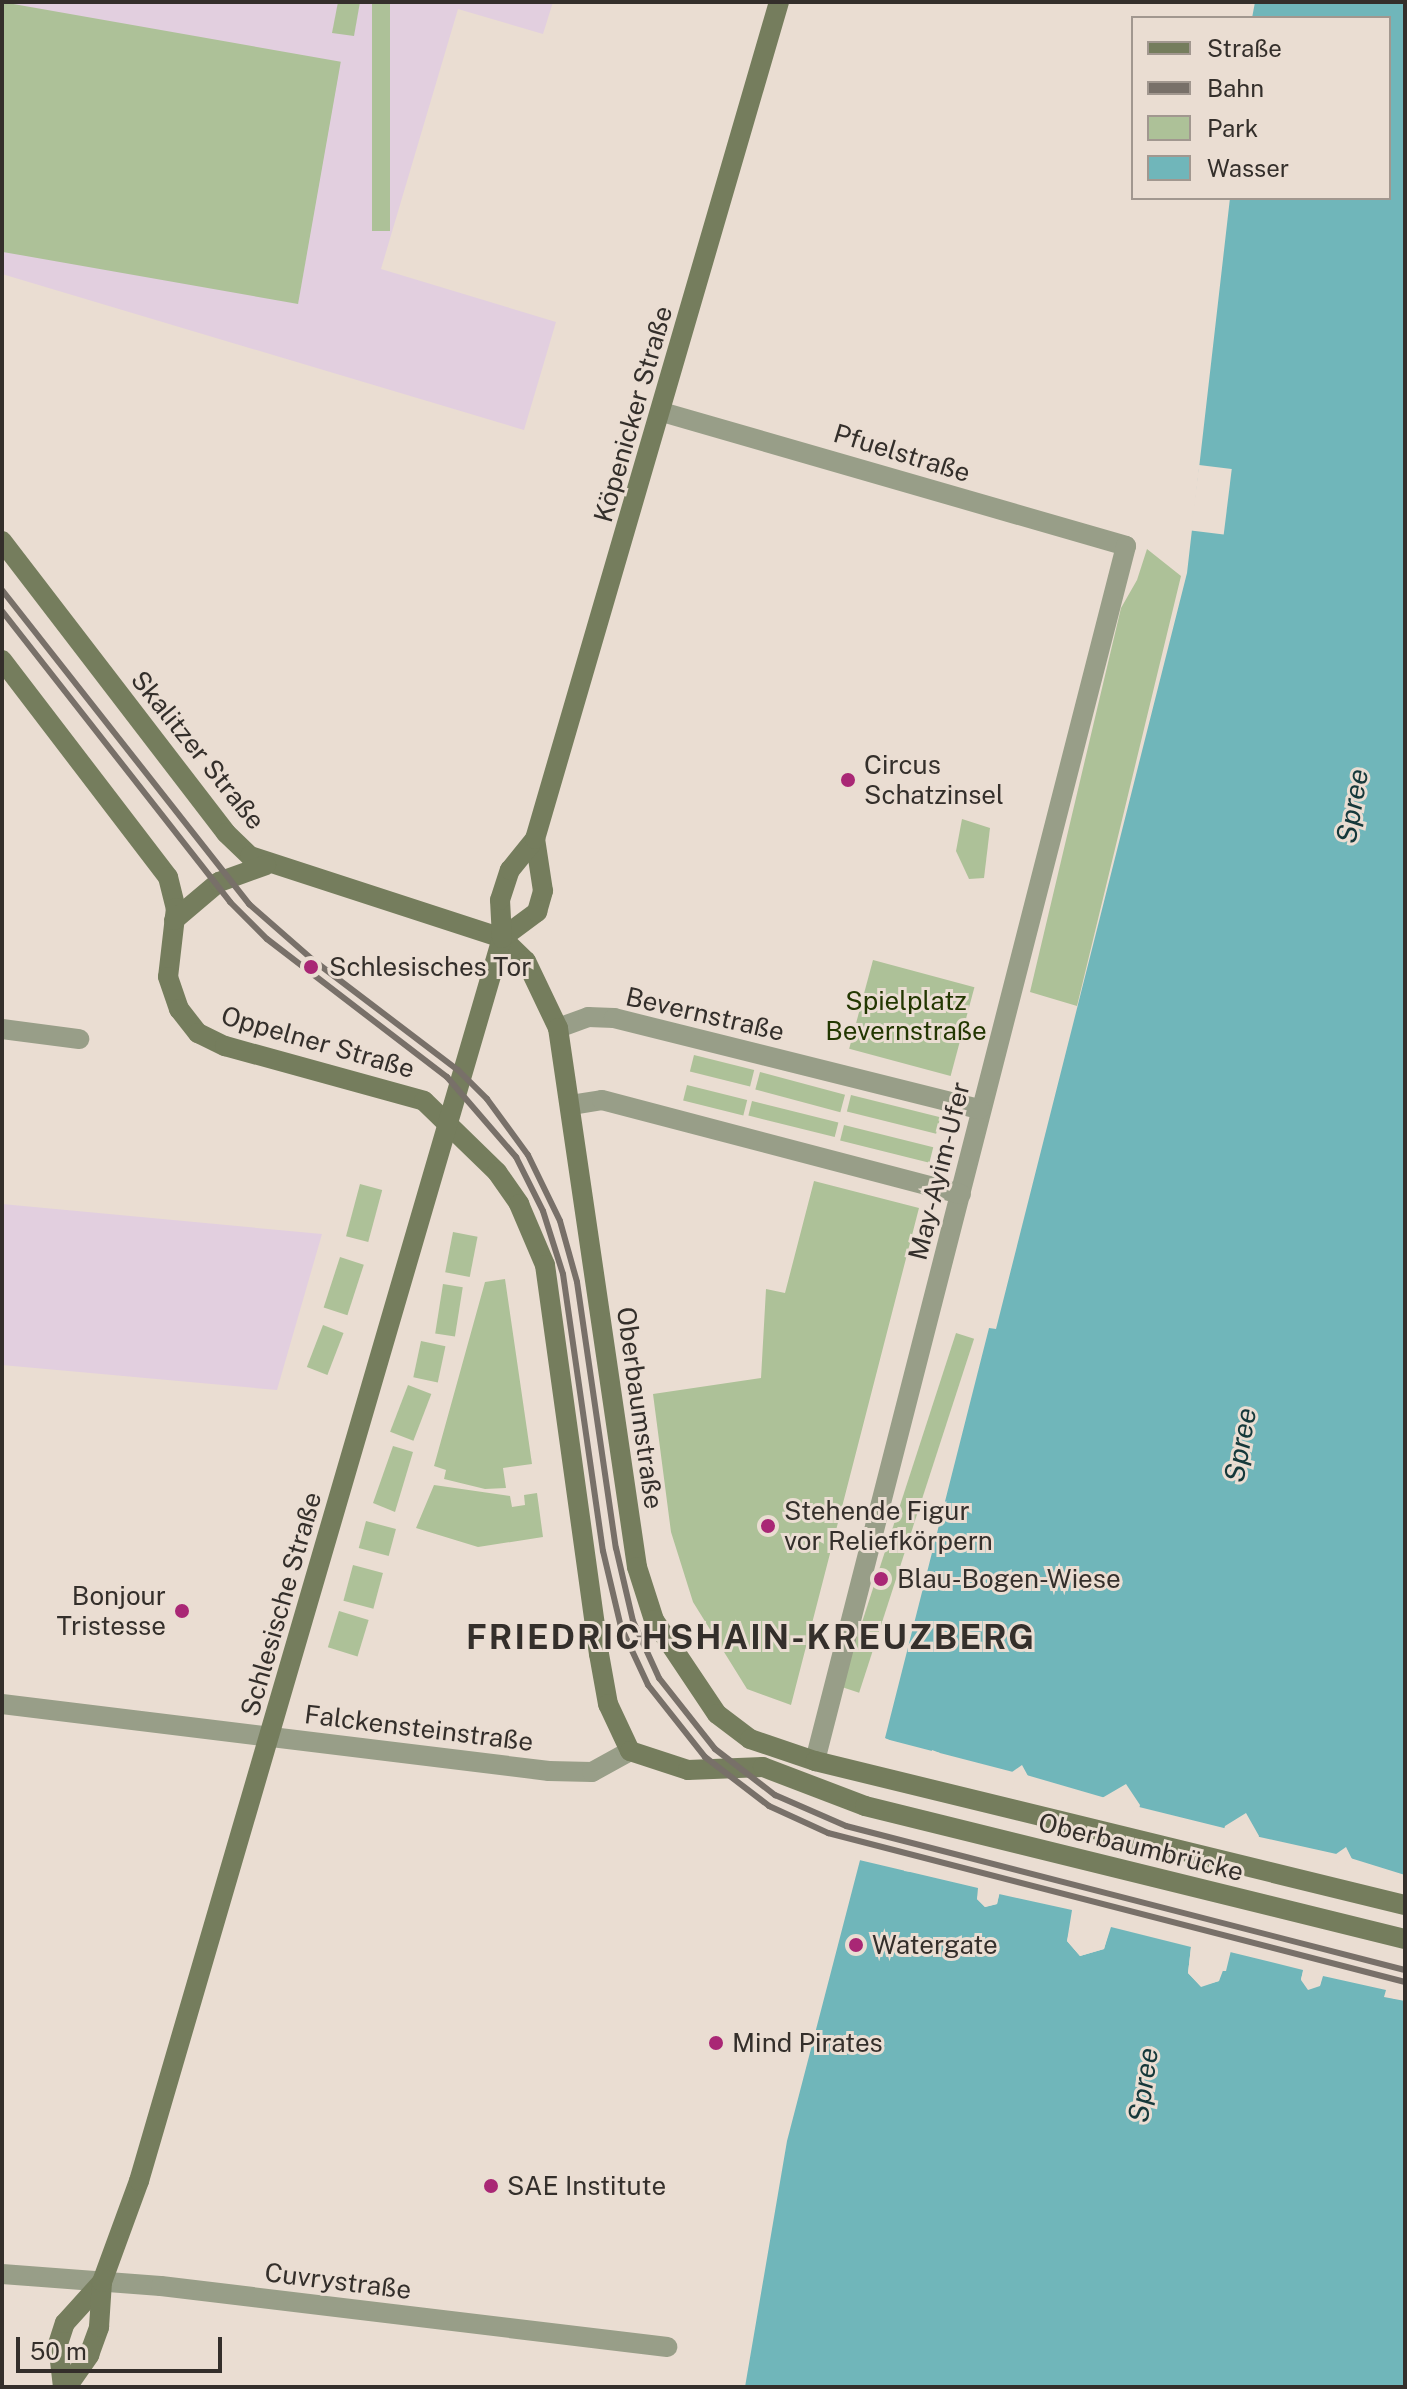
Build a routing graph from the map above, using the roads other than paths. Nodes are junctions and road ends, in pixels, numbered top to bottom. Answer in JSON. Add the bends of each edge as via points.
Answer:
{"nodes":[{"id":1,"x":779,"y":2,"type":"edge"},
{"id":2,"x":662,"y":412,"type":"junction"},
{"id":3,"x":2,"y":541,"type":"edge"},
{"id":4,"x":1126,"y":546,"type":"joint"},
{"id":5,"x":2,"y":660,"type":"edge"},
{"id":6,"x":535,"y":839,"type":"junction"},
{"id":7,"x":266,"y":865,"type":"junction"},
{"id":8,"x":174,"y":920,"type":"junction"},
{"id":9,"x":502,"y":938,"type":"junction"},
{"id":10,"x":558,"y":1028,"type":"junction"},
{"id":11,"x":2,"y":1029,"type":"edge"},
{"id":12,"x":79,"y":1039,"type":"dead end"},
{"id":13,"x":571,"y":1105,"type":"junction"},
{"id":14,"x":980,"y":1109,"type":"junction"},
{"id":15,"x":448,"y":1120,"type":"junction"},
{"id":16,"x":961,"y":1194,"type":"junction"},
{"id":17,"x":2,"y":1704,"type":"edge"},
{"id":18,"x":269,"y":1735,"type":"junction"},
{"id":19,"x":630,"y":1751,"type":"junction"},
{"id":20,"x":815,"y":1761,"type":"junction"},
{"id":21,"x":873,"y":1774,"type":"joint"},
{"id":22,"x":1405,"y":1905,"type":"edge"},
{"id":23,"x":1405,"y":1939,"type":"edge"},
{"id":24,"x":2,"y":2274,"type":"edge"},
{"id":25,"x":102,"y":2282,"type":"junction"},
{"id":26,"x":667,"y":2347,"type":"dead end"},
{"id":27,"x":65,"y":2387,"type":"edge"}],
"edges":[{"from":1,"to":2,"type":"main road","name":"Köpenicker Straße"},
{"from":2,"to":4,"type":"street","name":"Pfuelstraße"},
{"from":2,"to":6,"type":"main road","name":"Köpenicker Straße"},
{"from":3,"to":7,"type":"main road","name":"Skalitzer Straße","via":[[226,833]]},
{"from":4,"to":14,"type":"street","name":"May-Ayim-Ufer"},
{"from":5,"to":8,"type":"main road","via":[[168,877],[176,897]]},
{"from":6,"to":9,"type":"main road","name":"Köpenicker Straße","via":[[510,870],[503,890]]},
{"from":6,"to":9,"type":"main road","name":"Köpenicker Straße","via":[[543,891],[537,912]]},
{"from":7,"to":8,"type":"main road","via":[[219,882]]},
{"from":7,"to":9,"type":"main road","name":"Skalitzer Straße"},
{"from":8,"to":15,"type":"main road","name":"Oppelner Straße","via":[[168,977],[179,1009],[198,1033],[216,1043],[395,1089],[424,1101]]},
{"from":9,"to":10,"type":"main road","name":"Oberbaumstraße","via":[[526,961]]},
{"from":9,"to":15,"type":"main road","name":"Schlesische Straße"},
{"from":10,"to":13,"type":"main road","name":"Oberbaumstraße"},
{"from":10,"to":14,"type":"street","name":"Bevernstraße","via":[[588,1017],[614,1018]]},
{"from":11,"to":12,"type":"street"},
{"from":13,"to":16,"type":"street","via":[[602,1100]]},
{"from":13,"to":20,"type":"main road","name":"Oberbaumstraße","via":[[637,1567],[654,1620],[717,1714],[750,1739]]},
{"from":14,"to":16,"type":"street","name":"May-Ayim-Ufer"},
{"from":15,"to":18,"type":"main road","name":"Schlesische Straße"},
{"from":15,"to":19,"type":"main road","via":[[519,1204],[545,1265],[599,1654],[608,1704]]},
{"from":16,"to":20,"type":"street","name":"May-Ayim-Ufer"},
{"from":17,"to":18,"type":"street","name":"Falckensteinstraße"},
{"from":18,"to":19,"type":"street","name":"Falckensteinstraße","via":[[549,1771],[592,1772]]},
{"from":18,"to":25,"type":"main road","name":"Schlesische Straße","via":[[139,2181]]},
{"from":19,"to":23,"type":"main road","name":"Oberbaumbrücke","via":[[688,1770],[763,1767],[865,1806]]},
{"from":20,"to":21,"type":"main road","name":"Oberbaumstraße"},
{"from":21,"to":22,"type":"main road","name":"Oberbaumbrücke"},
{"from":24,"to":25,"type":"street","name":"Cuvrystraße"},
{"from":25,"to":26,"type":"street","name":"Cuvrystraße"},
{"from":25,"to":27,"type":"main road","name":"Schlesische Straße","via":[[99,2327],[89,2355]]},
{"from":25,"to":27,"type":"main road","name":"Schlesische Straße","via":[[65,2323],[58,2344]]}]}
